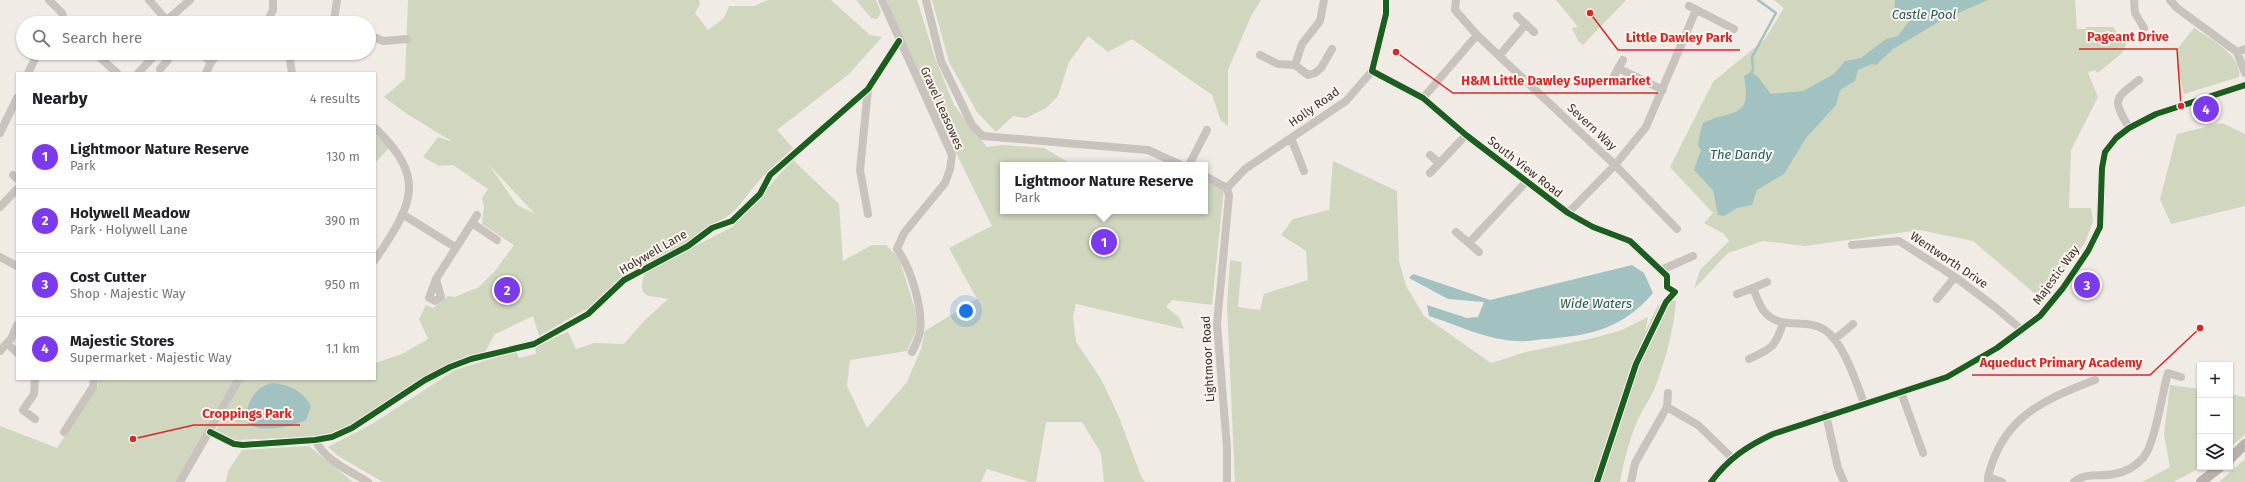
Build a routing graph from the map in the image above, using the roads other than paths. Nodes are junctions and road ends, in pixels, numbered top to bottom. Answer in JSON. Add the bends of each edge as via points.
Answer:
{"nodes":[{"id":1,"x":49,"y":0,"type":"edge"},
{"id":2,"x":149,"y":0,"type":"edge"},
{"id":3,"x":190,"y":0,"type":"edge"},
{"id":4,"x":273,"y":0,"type":"edge"},
{"id":5,"x":337,"y":0,"type":"edge"},
{"id":6,"x":882,"y":0,"type":"edge"},
{"id":7,"x":926,"y":0,"type":"edge"},
{"id":8,"x":1324,"y":0,"type":"edge"},
{"id":9,"x":1386,"y":0,"type":"edge"},
{"id":10,"x":1456,"y":0,"type":"edge"},
{"id":11,"x":2134,"y":0,"type":"edge"},
{"id":12,"x":2170,"y":0,"type":"edge"},
{"id":13,"x":63,"y":16,"type":"edge"},
{"id":14,"x":163,"y":16,"type":"edge"},
{"id":15,"x":174,"y":16,"type":"edge"},
{"id":16,"x":270,"y":16,"type":"edge"},
{"id":17,"x":336,"y":16,"type":"edge"},
{"id":18,"x":1517,"y":16,"type":"dead end"},
{"id":19,"x":1526,"y":24,"type":"junction"},
{"id":20,"x":2144,"y":28,"type":"dead end"},
{"id":21,"x":1734,"y":29,"type":"dead end"},
{"id":22,"x":1534,"y":32,"type":"dead end"},
{"id":23,"x":1477,"y":35,"type":"junction"},
{"id":24,"x":376,"y":38,"type":"edge"},
{"id":25,"x":407,"y":39,"type":"dead end"},
{"id":26,"x":899,"y":41,"type":"junction"},
{"id":27,"x":1332,"y":49,"type":"dead end"},
{"id":28,"x":2245,"y":49,"type":"edge"},
{"id":29,"x":2237,"y":52,"type":"junction"},
{"id":30,"x":1260,"y":55,"type":"dead end"},
{"id":31,"x":1499,"y":56,"type":"junction"},
{"id":32,"x":34,"y":60,"type":"edge"},
{"id":33,"x":103,"y":60,"type":"edge"},
{"id":34,"x":150,"y":60,"type":"edge"},
{"id":35,"x":168,"y":60,"type":"edge"},
{"id":36,"x":209,"y":60,"type":"edge"},
{"id":37,"x":291,"y":60,"type":"edge"},
{"id":38,"x":1623,"y":60,"type":"dead end"},
{"id":39,"x":211,"y":62,"type":"joint"},
{"id":40,"x":1295,"y":66,"type":"junction"},
{"id":41,"x":1618,"y":68,"type":"junction"},
{"id":42,"x":160,"y":69,"type":"dead end"},
{"id":43,"x":1372,"y":71,"type":"junction"},
{"id":44,"x":28,"y":72,"type":"edge"},
{"id":45,"x":116,"y":72,"type":"edge"},
{"id":46,"x":139,"y":72,"type":"edge"},
{"id":47,"x":206,"y":72,"type":"edge"},
{"id":48,"x":292,"y":72,"type":"edge"},
{"id":49,"x":2245,"y":73,"type":"edge"},
{"id":50,"x":1614,"y":76,"type":"dead end"},
{"id":51,"x":2139,"y":80,"type":"dead end"},
{"id":52,"x":2245,"y":85,"type":"edge"},
{"id":53,"x":868,"y":89,"type":"junction"},
{"id":54,"x":1663,"y":90,"type":"junction"},
{"id":55,"x":1424,"y":98,"type":"junction"},
{"id":56,"x":16,"y":100,"type":"edge"},
{"id":57,"x":3,"y":123,"type":"edge"},
{"id":58,"x":2129,"y":128,"type":"junction"},
{"id":59,"x":376,"y":129,"type":"edge"},
{"id":60,"x":1207,"y":130,"type":"dead end"},
{"id":61,"x":0,"y":133,"type":"edge"},
{"id":62,"x":1466,"y":134,"type":"junction"},
{"id":63,"x":1291,"y":138,"type":"junction"},
{"id":64,"x":1430,"y":156,"type":"dead end"},
{"id":65,"x":1175,"y":162,"type":"edge"},
{"id":66,"x":1191,"y":162,"type":"edge"},
{"id":67,"x":1439,"y":163,"type":"junction"},
{"id":68,"x":1615,"y":165,"type":"junction"},
{"id":69,"x":1304,"y":171,"type":"dead end"},
{"id":70,"x":1430,"y":173,"type":"dead end"},
{"id":71,"x":1208,"y":178,"type":"edge"},
{"id":72,"x":1526,"y":182,"type":"junction"},
{"id":73,"x":1227,"y":188,"type":"junction"},
{"id":74,"x":16,"y":190,"type":"edge"},
{"id":75,"x":0,"y":207,"type":"edge"},
{"id":76,"x":402,"y":214,"type":"junction"},
{"id":77,"x":868,"y":214,"type":"dead end"},
{"id":78,"x":1568,"y":214,"type":"junction"},
{"id":79,"x":477,"y":215,"type":"dead end"},
{"id":80,"x":472,"y":223,"type":"junction"},
{"id":81,"x":1677,"y":229,"type":"dead end"},
{"id":82,"x":1456,"y":232,"type":"dead end"},
{"id":83,"x":497,"y":240,"type":"dead end"},
{"id":84,"x":1469,"y":243,"type":"junction"},
{"id":85,"x":376,"y":245,"type":"edge"},
{"id":86,"x":1852,"y":245,"type":"dead end"},
{"id":87,"x":455,"y":247,"type":"junction"},
{"id":88,"x":382,"y":250,"type":"junction"},
{"id":89,"x":1479,"y":252,"type":"dead end"},
{"id":90,"x":1693,"y":256,"type":"dead end"},
{"id":91,"x":0,"y":257,"type":"edge"},
{"id":92,"x":376,"y":259,"type":"edge"},
{"id":93,"x":16,"y":265,"type":"edge"},
{"id":94,"x":1661,"y":270,"type":"junction"},
{"id":95,"x":1667,"y":276,"type":"dead end"},
{"id":96,"x":1954,"y":277,"type":"junction"},
{"id":97,"x":436,"y":279,"type":"dead end"},
{"id":98,"x":1767,"y":282,"type":"dead end"},
{"id":99,"x":1753,"y":288,"type":"junction"},
{"id":100,"x":1737,"y":294,"type":"dead end"},
{"id":101,"x":1937,"y":299,"type":"dead end"},
{"id":102,"x":1783,"y":323,"type":"junction"},
{"id":103,"x":1853,"y":324,"type":"dead end"},
{"id":104,"x":16,"y":327,"type":"edge"},
{"id":105,"x":2022,"y":330,"type":"junction"},
{"id":106,"x":1835,"y":339,"type":"junction"},
{"id":107,"x":8,"y":344,"type":"junction"},
{"id":108,"x":0,"y":351,"type":"edge"},
{"id":109,"x":16,"y":352,"type":"edge"},
{"id":110,"x":912,"y":352,"type":"dead end"},
{"id":111,"x":1753,"y":354,"type":"dead end"},
{"id":112,"x":2181,"y":377,"type":"dead end"},
{"id":113,"x":35,"y":380,"type":"edge"},
{"id":114,"x":94,"y":380,"type":"edge"},
{"id":115,"x":238,"y":380,"type":"edge"},
{"id":116,"x":2095,"y":380,"type":"dead end"},
{"id":117,"x":1902,"y":392,"type":"junction"},
{"id":118,"x":1668,"y":393,"type":"dead end"},
{"id":119,"x":1864,"y":403,"type":"junction"},
{"id":120,"x":1667,"y":407,"type":"junction"},
{"id":121,"x":1826,"y":415,"type":"junction"},
{"id":122,"x":35,"y":419,"type":"dead end"},
{"id":123,"x":64,"y":432,"type":"dead end"},
{"id":124,"x":210,"y":432,"type":"junction"},
{"id":125,"x":315,"y":440,"type":"junction"},
{"id":126,"x":2245,"y":444,"type":"edge"},
{"id":127,"x":1923,"y":454,"type":"dead end"},
{"id":128,"x":2233,"y":456,"type":"edge"},
{"id":129,"x":1732,"y":458,"type":"junction"},
{"id":130,"x":2216,"y":470,"type":"edge"},
{"id":131,"x":1988,"y":480,"type":"edge"},
{"id":132,"x":180,"y":482,"type":"edge"},
{"id":133,"x":368,"y":482,"type":"edge"},
{"id":134,"x":1227,"y":482,"type":"edge"},
{"id":135,"x":1631,"y":482,"type":"edge"},
{"id":136,"x":1711,"y":482,"type":"edge"},
{"id":137,"x":1844,"y":482,"type":"edge"},
{"id":138,"x":2002,"y":482,"type":"edge"},
{"id":139,"x":2074,"y":482,"type":"edge"},
{"id":140,"x":2201,"y":482,"type":"edge"}],
"edges":[{"from":1,"to":13,"type":"street"},
{"from":2,"to":14,"type":"street"},
{"from":3,"to":15,"type":"street"},
{"from":4,"to":16,"type":"street"},
{"from":5,"to":17,"type":"street"},
{"from":6,"to":26,"type":"street","name":"Gravel Leasowes"},
{"from":7,"to":65,"type":"street","via":[[941,61],[972,125],[983,136],[1120,146],[1148,150]]},
{"from":8,"to":40,"type":"street","via":[[1320,21],[1302,44]]},
{"from":9,"to":43,"type":"street","name":"Holly Road","via":[[1386,14]]},
{"from":10,"to":23,"type":"street","name":"Severn Way","via":[[1455,10]]},
{"from":11,"to":20,"type":"street","via":[[2135,13]]},
{"from":12,"to":29,"type":"street","via":[[2177,8]]},
{"from":18,"to":19,"type":"street"},
{"from":19,"to":22,"type":"street"},
{"from":19,"to":31,"type":"street"},
{"from":21,"to":54,"type":"street","via":[[1693,8]]},
{"from":23,"to":31,"type":"street","name":"Severn Way"},
{"from":23,"to":55,"type":"street"},
{"from":24,"to":25,"type":"street","via":[[383,41]]},
{"from":26,"to":53,"type":"street","name":"Holywell Lane"},
{"from":26,"to":110,"type":"street","name":"Gravel Leasowes","via":[[952,155],[945,183],[904,233],[897,249],[906,261],[921,313],[920,333]]},
{"from":27,"to":40,"type":"street","via":[[1315,73],[1308,75]]},
{"from":28,"to":29,"type":"street"},
{"from":29,"to":49,"type":"street"},
{"from":30,"to":40,"type":"street","via":[[1278,64]]},
{"from":31,"to":68,"type":"street","name":"Severn Way"},
{"from":32,"to":44,"type":"street"},
{"from":33,"to":45,"type":"street"},
{"from":34,"to":46,"type":"street"},
{"from":35,"to":42,"type":"street"},
{"from":36,"to":39,"type":"street"},
{"from":37,"to":48,"type":"street"},
{"from":38,"to":41,"type":"street"},
{"from":39,"to":47,"type":"street"},
{"from":41,"to":50,"type":"street"},
{"from":41,"to":54,"type":"street"},
{"from":43,"to":55,"type":"street","name":"South View Road"},
{"from":43,"to":63,"type":"street","name":"Holly Road","via":[[1346,101]]},
{"from":51,"to":58,"type":"street","via":[[2120,94],[2118,101],[2118,109]]},
{"from":52,"to":58,"type":"street","name":"Majestic Way","via":[[2156,114]]},
{"from":53,"to":77,"type":"street","via":[[860,170]]},
{"from":53,"to":125,"type":"street","name":"Holywell Lane","via":[[770,175],[760,194],[732,221],[712,228],[688,246],[624,280],[588,314],[534,344],[471,359],[450,367],[425,380],[352,428],[332,437]]},
{"from":54,"to":68,"type":"street","via":[[1646,127]]},
{"from":55,"to":62,"type":"street","name":"South View Road"},
{"from":56,"to":57,"type":"street"},
{"from":57,"to":61,"type":"street"},
{"from":58,"to":105,"type":"street","name":"Majestic Way","via":[[2116,138],[2106,152],[2102,168],[2100,227],[2088,251],[2045,310]]},
{"from":59,"to":76,"type":"street","via":[[393,145],[403,160],[409,176],[409,193]]},
{"from":60,"to":66,"type":"street"},
{"from":62,"to":67,"type":"street"},
{"from":62,"to":72,"type":"street","name":"South View Road"},
{"from":63,"to":69,"type":"street"},
{"from":63,"to":73,"type":"street","name":"Holly Road","via":[[1246,169]]},
{"from":64,"to":67,"type":"street"},
{"from":67,"to":70,"type":"street"},
{"from":68,"to":78,"type":"street"},
{"from":68,"to":81,"type":"street","name":"Severn Way"},
{"from":71,"to":73,"type":"street"},
{"from":72,"to":78,"type":"street","name":"South View Road"},
{"from":72,"to":84,"type":"street"},
{"from":73,"to":134,"type":"street","name":"Lightmoor Road","via":[[1230,196],[1217,324],[1227,448]]},
{"from":74,"to":75,"type":"street"},
{"from":76,"to":87,"type":"street"},
{"from":76,"to":88,"type":"street"},
{"from":78,"to":94,"type":"street","name":"South View Road","via":[[1630,241]]},
{"from":79,"to":80,"type":"street"},
{"from":80,"to":83,"type":"street"},
{"from":80,"to":87,"type":"street"},
{"from":82,"to":84,"type":"street"},
{"from":84,"to":89,"type":"street"},
{"from":85,"to":88,"type":"street"},
{"from":86,"to":96,"type":"street","name":"Wentworth Drive","via":[[1898,240]]},
{"from":87,"to":97,"type":"street"},
{"from":88,"to":92,"type":"street"},
{"from":90,"to":94,"type":"street"},
{"from":91,"to":93,"type":"street"},
{"from":94,"to":95,"type":"street","name":"South View Road"},
{"from":96,"to":101,"type":"street"},
{"from":96,"to":105,"type":"street","name":"Wentworth Drive","via":[[1996,307]]},
{"from":98,"to":99,"type":"street"},
{"from":99,"to":100,"type":"street"},
{"from":99,"to":102,"type":"street","via":[[1763,310],[1771,318]]},
{"from":102,"to":106,"type":"street","via":[[1815,325],[1826,330]]},
{"from":102,"to":111,"type":"street","via":[[1778,342],[1769,350]]},
{"from":103,"to":106,"type":"street"},
{"from":104,"to":107,"type":"street"},
{"from":105,"to":117,"type":"street","name":"Majestic Way","via":[[1947,377]]},
{"from":106,"to":119,"type":"street"},
{"from":107,"to":108,"type":"street"},
{"from":107,"to":109,"type":"street"},
{"from":112,"to":139,"type":"street","via":[[2168,374],[2151,444],[2144,457],[2130,470],[2080,477]]},
{"from":113,"to":122,"type":"street","via":[[34,394],[23,410]]},
{"from":114,"to":123,"type":"street","via":[[93,387]]},
{"from":115,"to":124,"type":"street"},
{"from":116,"to":131,"type":"street","via":[[2034,407],[2012,427],[2000,446]]},
{"from":117,"to":119,"type":"street","name":"Majestic Way"},
{"from":117,"to":127,"type":"street"},
{"from":118,"to":120,"type":"street"},
{"from":119,"to":121,"type":"street","name":"Majestic Way"},
{"from":120,"to":129,"type":"street","via":[[1698,426]]},
{"from":120,"to":135,"type":"street","via":[[1636,463]]},
{"from":121,"to":129,"type":"street","name":"Majestic Way","via":[[1773,434],[1747,446]]},
{"from":121,"to":137,"type":"street","via":[[1838,468]]},
{"from":124,"to":125,"type":"street","name":"Holywell Lane","via":[[234,444]]},
{"from":124,"to":132,"type":"street"},
{"from":125,"to":133,"type":"street","via":[[321,451],[332,460]]},
{"from":126,"to":128,"type":"main road"},
{"from":129,"to":136,"type":"street","name":"Majestic Way"},
{"from":130,"to":140,"type":"main road"},
{"from":131,"to":138,"type":"street"}]}
